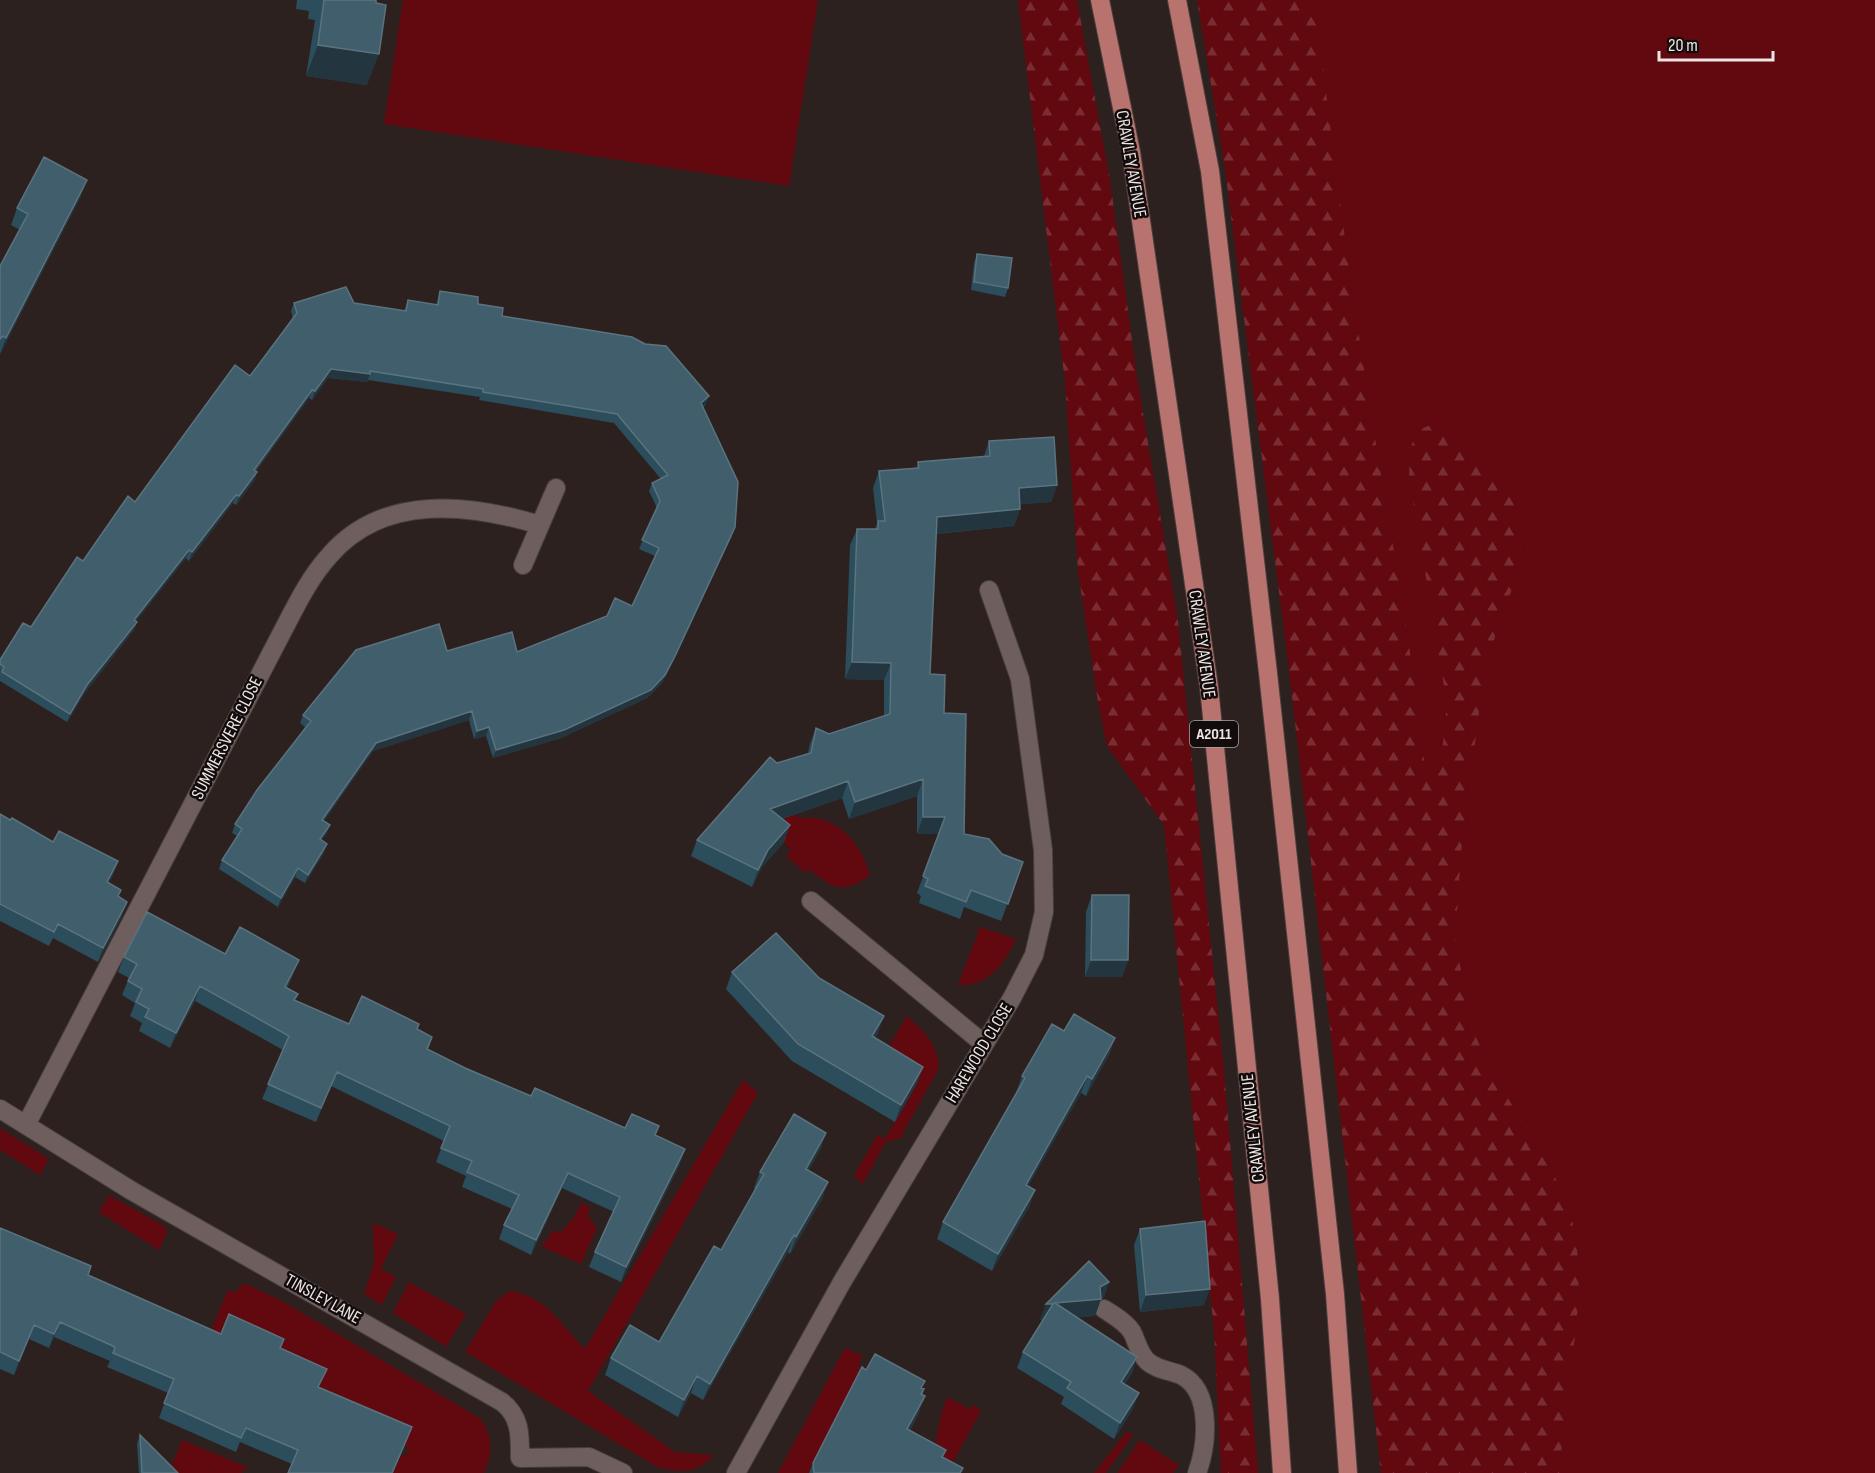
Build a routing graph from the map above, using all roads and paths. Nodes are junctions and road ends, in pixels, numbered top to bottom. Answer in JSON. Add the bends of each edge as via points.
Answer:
{"nodes":[{"id":1,"x":1100,"y":0,"type":"edge"},
{"id":2,"x":1177,"y":0,"type":"edge"},
{"id":3,"x":556,"y":488,"type":"dead end"},
{"id":4,"x":540,"y":525,"type":"junction"},
{"id":5,"x":523,"y":565,"type":"dead end"},
{"id":6,"x":989,"y":590,"type":"dead end"},
{"id":7,"x":811,"y":901,"type":"dead end"},
{"id":8,"x":984,"y":1044,"type":"junction"},
{"id":9,"x":0,"y":1109,"type":"edge"},
{"id":10,"x":26,"y":1125,"type":"junction"},
{"id":11,"x":1104,"y":1308,"type":"dead end"},
{"id":12,"x":519,"y":1466,"type":"edge"},
{"id":13,"x":623,"y":1473,"type":"edge"},
{"id":14,"x":736,"y":1473,"type":"edge"},
{"id":15,"x":1197,"y":1473,"type":"edge"},
{"id":16,"x":1282,"y":1473,"type":"edge"},
{"id":17,"x":1348,"y":1473,"type":"edge"}],
"edges":[{"from":1,"to":16,"type":"main road","name":"CRAWLEY AVENUE","number":"A2011","via":[[1131,152],[1209,687],[1270,1299]]},
{"from":2,"to":17,"type":"main road","via":[[1210,171],[1335,1294]]},
{"from":3,"to":4,"type":"street"},
{"from":4,"to":5,"type":"street"},
{"from":4,"to":10,"type":"street","name":"SUMMERSVERE CLOSE","via":[[501,513],[438,507],[384,519],[355,534],[331,553],[277,642]]},
{"from":6,"to":8,"type":"street","name":"HAREWOOD CLOSE","via":[[1020,679],[1043,850],[1044,912],[1034,955]]},
{"from":7,"to":8,"type":"street"},
{"from":8,"to":14,"type":"street","name":"HAREWOOD CLOSE","via":[[842,1282]]},
{"from":9,"to":10,"type":"street","name":"TINSLEY LANE"},
{"from":10,"to":12,"type":"street","name":"TINSLEY LANE","via":[[132,1191],[502,1402],[516,1420]]},
{"from":11,"to":15,"type":"street","via":[[1131,1331],[1147,1360],[1185,1378],[1198,1394],[1205,1428]]},
{"from":12,"to":13,"type":"street","name":"TINSLEY LANE","via":[[588,1457]]}]}
